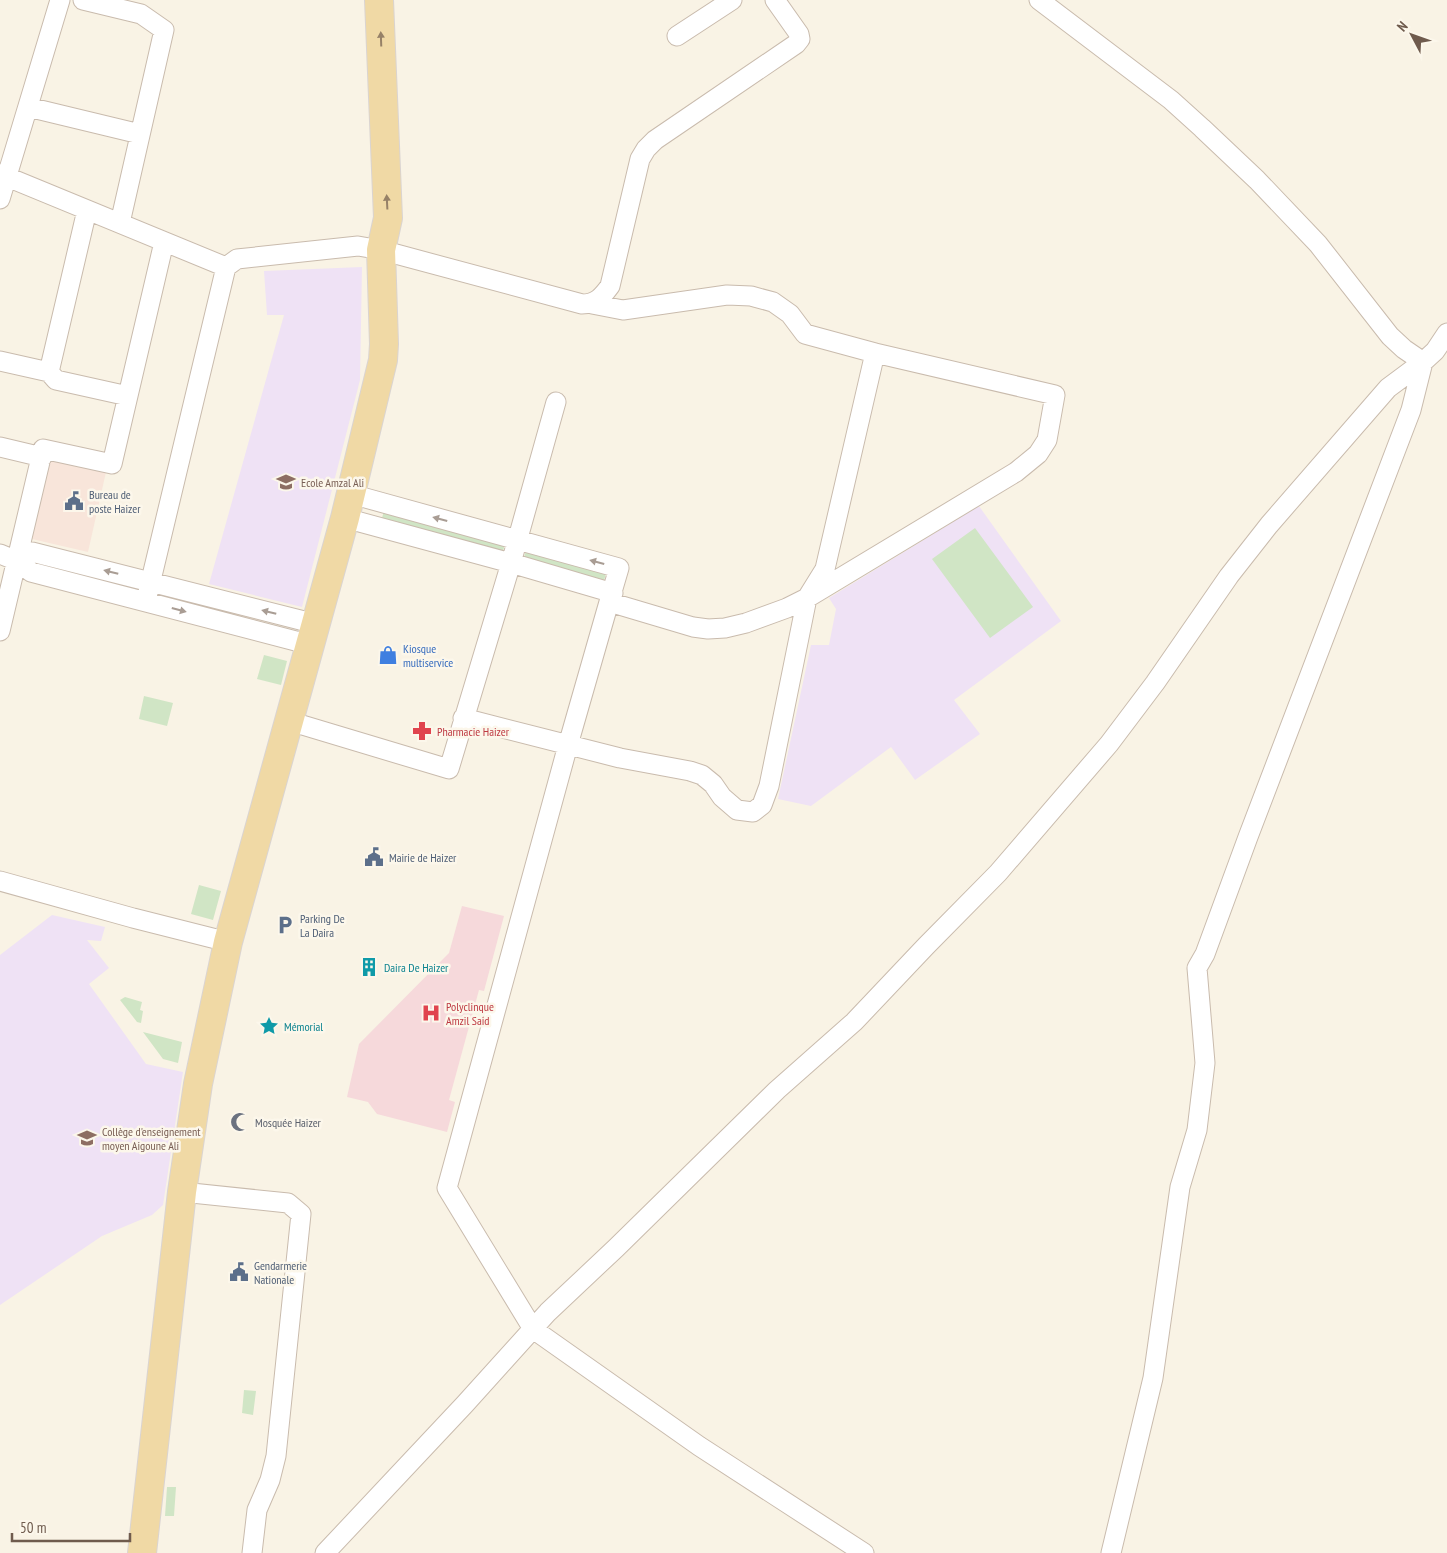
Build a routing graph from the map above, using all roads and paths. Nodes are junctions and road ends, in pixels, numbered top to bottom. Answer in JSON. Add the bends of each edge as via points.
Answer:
{"nodes":[{"id":1,"x":60,"y":0,"type":"edge"},
{"id":2,"x":83,"y":0,"type":"edge"},
{"id":3,"x":361,"y":0,"type":"edge"},
{"id":4,"x":379,"y":0,"type":"edge"},
{"id":5,"x":732,"y":0,"type":"edge"},
{"id":6,"x":775,"y":0,"type":"edge"},
{"id":7,"x":1039,"y":0,"type":"edge"},
{"id":8,"x":677,"y":36,"type":"dead end"},
{"id":9,"x":28,"y":107,"type":"junction"},
{"id":10,"x":140,"y":134,"type":"junction"},
{"id":11,"x":4,"y":175,"type":"edge"},
{"id":12,"x":0,"y":199,"type":"edge"},
{"id":13,"x":86,"y":210,"type":"junction"},
{"id":14,"x":120,"y":223,"type":"junction"},
{"id":15,"x":164,"y":242,"type":"junction"},
{"id":16,"x":381,"y":250,"type":"junction"},
{"id":17,"x":226,"y":267,"type":"junction"},
{"id":18,"x":592,"y":304,"type":"junction"},
{"id":19,"x":1447,"y":333,"type":"edge"},
{"id":20,"x":875,"y":353,"type":"junction"},
{"id":21,"x":0,"y":361,"type":"edge"},
{"id":22,"x":1423,"y":362,"type":"junction"},
{"id":23,"x":49,"y":372,"type":"junction"},
{"id":24,"x":128,"y":396,"type":"junction"},
{"id":25,"x":556,"y":402,"type":"dead end"},
{"id":26,"x":0,"y":447,"type":"edge"},
{"id":27,"x":42,"y":457,"type":"junction"},
{"id":28,"x":348,"y":507,"type":"junction"},
{"id":29,"x":517,"y":540,"type":"junction"},
{"id":30,"x":8,"y":557,"type":"edge"},
{"id":31,"x":511,"y":563,"type":"junction"},
{"id":32,"x":151,"y":582,"type":"junction"},
{"id":33,"x":611,"y":598,"type":"junction"},
{"id":34,"x":808,"y":598,"type":"junction"},
{"id":35,"x":146,"y":601,"type":"junction"},
{"id":36,"x":0,"y":631,"type":"edge"},
{"id":37,"x":314,"y":634,"type":"junction"},
{"id":38,"x":463,"y":718,"type":"junction"},
{"id":39,"x":289,"y":721,"type":"junction"},
{"id":40,"x":568,"y":745,"type":"junction"},
{"id":41,"x":0,"y":881,"type":"edge"},
{"id":42,"x":228,"y":942,"type":"junction"},
{"id":43,"x":182,"y":1192,"type":"junction"},
{"id":44,"x":533,"y":1329,"type":"junction"},
{"id":45,"x":142,"y":1553,"type":"edge"},
{"id":46,"x":252,"y":1553,"type":"edge"},
{"id":47,"x":326,"y":1553,"type":"edge"},
{"id":48,"x":864,"y":1553,"type":"edge"},
{"id":49,"x":1111,"y":1553,"type":"edge"}],
"edges":[{"from":1,"to":9,"type":"street"},
{"from":2,"to":10,"type":"street","via":[[141,14],[164,30]]},
{"from":3,"to":16,"type":"main road","via":[[370,218]]},
{"from":16,"to":4,"type":"main road","one_way":true,"via":[[388,218]]},
{"from":5,"to":8,"type":"street"},
{"from":6,"to":18,"type":"street","via":[[800,34],[800,40],[646,149],[640,159],[610,286],[603,297]]},
{"from":7,"to":22,"type":"street","via":[[1171,100],[1202,128],[1318,244],[1390,336]]},
{"from":9,"to":10,"type":"street"},
{"from":9,"to":11,"type":"street"},
{"from":10,"to":14,"type":"street"},
{"from":11,"to":12,"type":"street"},
{"from":11,"to":13,"type":"street"},
{"from":13,"to":14,"type":"street"},
{"from":13,"to":23,"type":"street"},
{"from":14,"to":15,"type":"street"},
{"from":15,"to":17,"type":"street"},
{"from":15,"to":24,"type":"street"},
{"from":16,"to":17,"type":"street","via":[[358,246],[237,259]]},
{"from":16,"to":18,"type":"street"},
{"from":16,"to":28,"type":"main road","via":[[383,360]]},
{"from":17,"to":32,"type":"street"},
{"from":18,"to":20,"type":"street","via":[[623,310],[727,295],[751,296],[773,302],[790,314],[805,334]]},
{"from":19,"to":22,"type":"street"},
{"from":20,"to":34,"type":"street","via":[[825,569]]},
{"from":20,"to":34,"type":"street","via":[[1055,395],[1047,440],[1038,454],[1008,478]]},
{"from":21,"to":23,"type":"street"},
{"from":22,"to":44,"type":"street","via":[[1388,388],[1274,518],[1109,744],[998,873],[854,1022],[777,1090]]},
{"from":22,"to":49,"type":"street","via":[[1411,410],[1197,968],[1205,1063],[1197,1130],[1180,1187],[1153,1378]]},
{"from":23,"to":24,"type":"street","via":[[56,380]]},
{"from":24,"to":27,"type":"street","via":[[112,464],[43,449]]},
{"from":25,"to":29,"type":"street"},
{"from":26,"to":27,"type":"street"},
{"from":27,"to":30,"type":"street"},
{"from":29,"to":28,"type":"street","one_way":true},
{"from":28,"to":31,"type":"street"},
{"from":28,"to":37,"type":"main road"},
{"from":29,"to":31,"type":"street"},
{"from":33,"to":29,"type":"street","one_way":true,"via":[[619,568]]},
{"from":32,"to":30,"type":"street","one_way":true,"via":[[32,552]]},
{"from":30,"to":35,"type":"street","via":[[31,572]]},
{"from":30,"to":36,"type":"street"},
{"from":31,"to":33,"type":"street"},
{"from":31,"to":38,"type":"street"},
{"from":32,"to":35,"type":"street"},
{"from":37,"to":32,"type":"street","one_way":true},
{"from":33,"to":34,"type":"street","via":[[693,627],[708,629],[746,623]]},
{"from":33,"to":40,"type":"street"},
{"from":34,"to":40,"type":"street","via":[[769,786],[762,805],[753,812],[737,810],[702,775]]},
{"from":35,"to":37,"type":"street","one_way":true},
{"from":37,"to":39,"type":"main road"},
{"from":38,"to":39,"type":"street","via":[[449,769]]},
{"from":38,"to":40,"type":"street"},
{"from":39,"to":42,"type":"main road"},
{"from":40,"to":44,"type":"street","via":[[447,1188]]},
{"from":41,"to":42,"type":"street"},
{"from":42,"to":43,"type":"main road","via":[[198,1084]]},
{"from":43,"to":45,"type":"main road"},
{"from":43,"to":46,"type":"street","via":[[288,1203],[301,1214],[276,1456],[257,1510]]},
{"from":44,"to":47,"type":"street"},
{"from":44,"to":48,"type":"street","via":[[700,1446]]}]}
